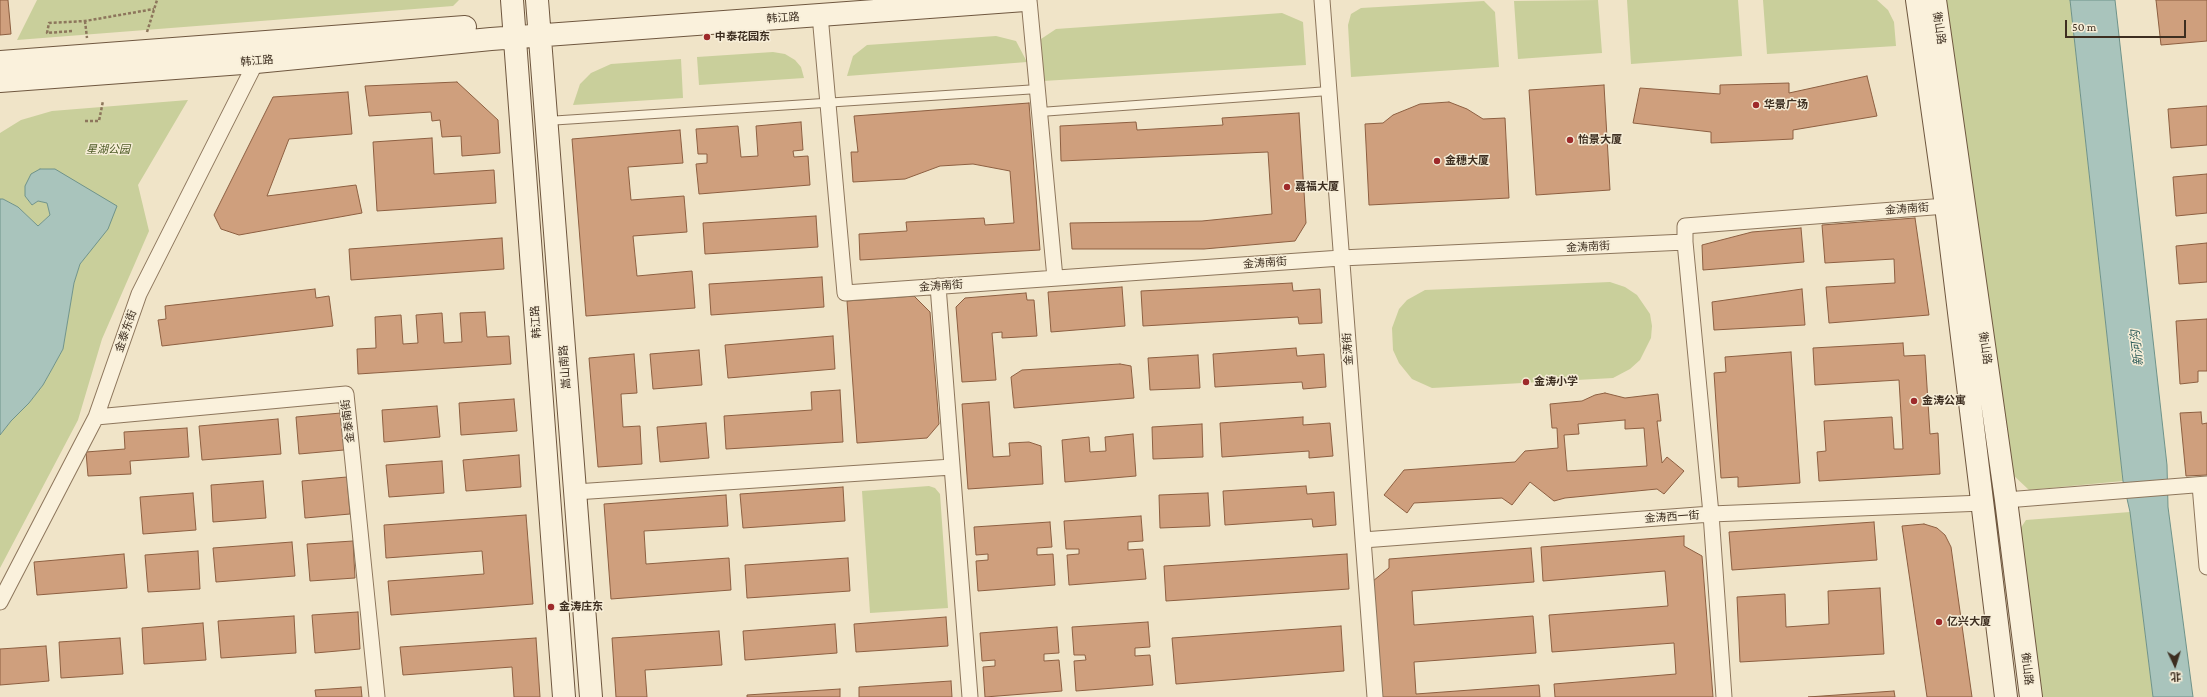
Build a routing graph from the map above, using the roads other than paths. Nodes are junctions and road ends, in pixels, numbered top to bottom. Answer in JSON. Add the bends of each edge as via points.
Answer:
{"nodes":[{"id":1,"x":512,"y":0,"type":"edge"},
{"id":2,"x":537,"y":0,"type":"edge"},
{"id":3,"x":1025,"y":0,"type":"edge"},
{"id":4,"x":1029,"y":0,"type":"edge"},
{"id":5,"x":1322,"y":0,"type":"edge"},
{"id":6,"x":1917,"y":0,"type":"edge"},
{"id":7,"x":1935,"y":0,"type":"edge"},
{"id":8,"x":826,"y":8,"type":"edge"},
{"id":9,"x":539,"y":29,"type":"junction"},
{"id":10,"x":514,"y":31,"type":"junction"},
{"id":11,"x":0,"y":62,"type":"edge"},
{"id":12,"x":256,"y":62,"type":"junction"},
{"id":13,"x":0,"y":81,"type":"edge"},
{"id":14,"x":1038,"y":89,"type":"junction"},
{"id":15,"x":1329,"y":91,"type":"junction"},
{"id":16,"x":828,"y":102,"type":"junction"},
{"id":17,"x":1040,"y":112,"type":"junction"},
{"id":18,"x":546,"y":121,"type":"junction"},
{"id":19,"x":1946,"y":206,"type":"junction"},
{"id":20,"x":1685,"y":242,"type":"junction"},
{"id":21,"x":1341,"y":258,"type":"junction"},
{"id":22,"x":1055,"y":278,"type":"junction"},
{"id":23,"x":938,"y":286,"type":"junction"},
{"id":24,"x":96,"y":417,"type":"junction"},
{"id":25,"x":952,"y":467,"type":"junction"},
{"id":26,"x":2198,"y":485,"type":"edge"},
{"id":27,"x":575,"y":492,"type":"junction"},
{"id":28,"x":2006,"y":500,"type":"junction"},
{"id":29,"x":1982,"y":503,"type":"junction"},
{"id":30,"x":1711,"y":514,"type":"junction"},
{"id":31,"x":1363,"y":540,"type":"junction"},
{"id":32,"x":2207,"y":567,"type":"edge"},
{"id":33,"x":0,"y":602,"type":"edge"},
{"id":34,"x":377,"y":697,"type":"edge"},
{"id":35,"x":564,"y":697,"type":"edge"},
{"id":36,"x":591,"y":697,"type":"edge"},
{"id":37,"x":970,"y":697,"type":"edge"},
{"id":38,"x":1375,"y":697,"type":"edge"},
{"id":39,"x":1724,"y":697,"type":"edge"},
{"id":40,"x":2006,"y":697,"type":"edge"},
{"id":41,"x":2031,"y":697,"type":"edge"}],
"edges":[{"from":1,"to":10,"type":"street"},
{"from":2,"to":9,"type":"street","name":"嵩山南路"},
{"from":3,"to":8,"type":"street","name":"韩江路"},
{"from":4,"to":14,"type":"street"},
{"from":5,"to":15,"type":"street","name":"金涛街"},
{"from":6,"to":19,"type":"street","name":"衡山路"},
{"from":7,"to":28,"type":"street","name":"衡山路"},
{"from":8,"to":9,"type":"street","name":"韩江路"},
{"from":8,"to":16,"type":"street","name":"金涛南街"},
{"from":9,"to":10,"type":"street","name":"韩江路"},
{"from":9,"to":18,"type":"street","name":"嵩山南路"},
{"from":10,"to":11,"type":"street","name":"韩江路"},
{"from":10,"to":12,"type":"street","name":"韩江路"},
{"from":10,"to":35,"type":"street","name":"韩江路"},
{"from":12,"to":13,"type":"street","name":"韩江路"},
{"from":12,"to":24,"type":"street","name":"金泰东街","via":[[139,294]]},
{"from":14,"to":16,"type":"lane"},
{"from":14,"to":17,"type":"street"},
{"from":15,"to":17,"type":"lane"},
{"from":15,"to":21,"type":"street","name":"金涛街"},
{"from":16,"to":18,"type":"lane"},
{"from":16,"to":23,"type":"street","name":"金涛南街","via":[[845,292]]},
{"from":17,"to":22,"type":"street"},
{"from":18,"to":27,"type":"street","name":"嵩山南路"},
{"from":19,"to":20,"type":"street","name":"金涛南街","via":[[1685,226]]},
{"from":19,"to":29,"type":"street","name":"衡山路"},
{"from":20,"to":21,"type":"street","name":"金涛南街"},
{"from":20,"to":30,"type":"street"},
{"from":21,"to":22,"type":"street","name":"金涛南街"},
{"from":21,"to":31,"type":"street","name":"金涛街"},
{"from":22,"to":23,"type":"street","name":"金涛南街"},
{"from":23,"to":25,"type":"street"},
{"from":24,"to":33,"type":"street","name":"金泰东街"},
{"from":24,"to":34,"type":"street","name":"金泰南街","via":[[346,394]]},
{"from":25,"to":27,"type":"street"},
{"from":25,"to":37,"type":"street"},
{"from":26,"to":28,"type":"street"},
{"from":26,"to":32,"type":"street"},
{"from":27,"to":36,"type":"street","name":"嵩山南路"},
{"from":28,"to":41,"type":"street","name":"衡山路"},
{"from":29,"to":30,"type":"street","name":"金涛西一街"},
{"from":29,"to":40,"type":"street","name":"衡山路"},
{"from":30,"to":31,"type":"street","name":"金涛西一街"},
{"from":30,"to":39,"type":"street"},
{"from":31,"to":38,"type":"street","name":"金涛街"}]}
